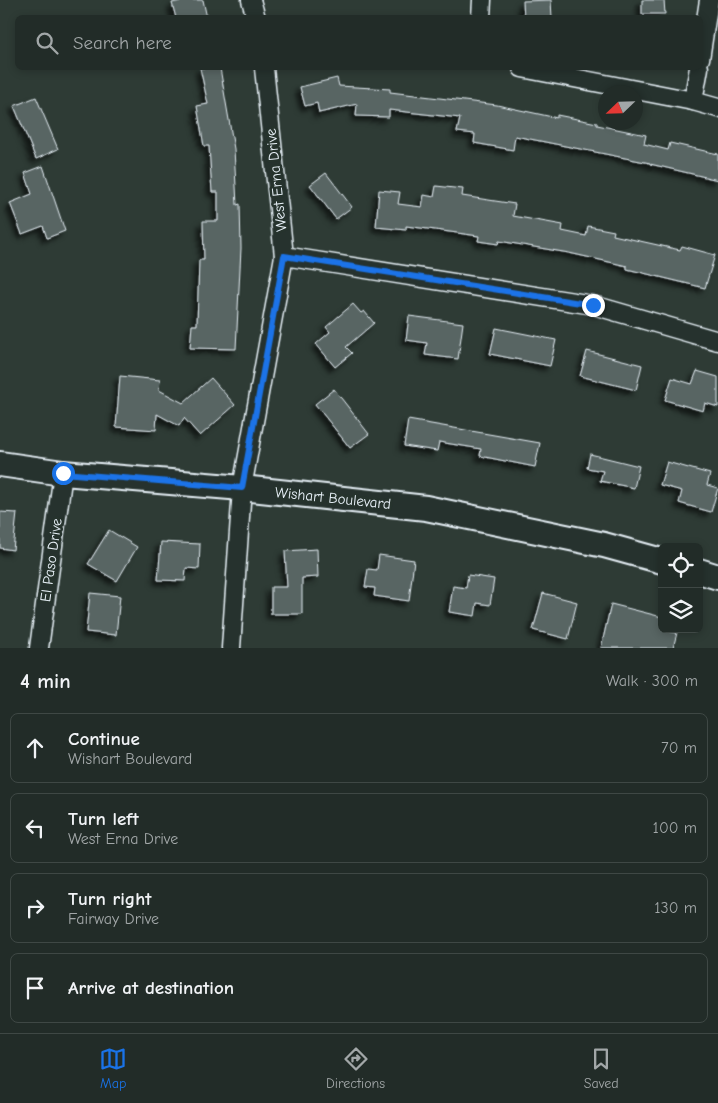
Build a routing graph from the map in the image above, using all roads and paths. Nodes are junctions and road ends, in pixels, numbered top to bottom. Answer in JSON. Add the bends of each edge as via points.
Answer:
{"nodes":[{"id":1,"x":251,"y":0,"type":"edge"},
{"id":2,"x":482,"y":0,"type":"edge"},
{"id":3,"x":709,"y":0,"type":"edge"},
{"id":4,"x":255,"y":15,"type":"edge"},
{"id":5,"x":481,"y":15,"type":"edge"},
{"id":6,"x":703,"y":39,"type":"edge"},
{"id":7,"x":264,"y":70,"type":"edge"},
{"id":8,"x":532,"y":70,"type":"edge"},
{"id":9,"x":699,"y":70,"type":"edge"},
{"id":10,"x":693,"y":101,"type":"junction"},
{"id":11,"x":718,"y":108,"type":"edge"},
{"id":12,"x":284,"y":256,"type":"junction"},
{"id":13,"x":718,"y":341,"type":"edge"},
{"id":14,"x":0,"y":464,"type":"edge"},
{"id":15,"x":63,"y":473,"type":"junction"},
{"id":16,"x":242,"y":488,"type":"junction"},
{"id":17,"x":658,"y":559,"type":"edge"},
{"id":18,"x":703,"y":572,"type":"edge"},
{"id":19,"x":718,"y":577,"type":"edge"},
{"id":20,"x":39,"y":648,"type":"edge"},
{"id":21,"x":231,"y":648,"type":"edge"}],
"edges":[{"from":1,"to":4,"type":"street"},
{"from":2,"to":5,"type":"street"},
{"from":3,"to":6,"type":"street"},
{"from":7,"to":12,"type":"street","name":"West Erna Drive"},
{"from":8,"to":10,"type":"street"},
{"from":9,"to":10,"type":"street"},
{"from":10,"to":11,"type":"street"},
{"from":12,"to":13,"type":"street","via":[[593,305]]},
{"from":12,"to":16,"type":"street","name":"West Erna Drive"},
{"from":14,"to":15,"type":"street","name":"Wishart Boulevard"},
{"from":15,"to":16,"type":"street","name":"Wishart Boulevard"},
{"from":15,"to":20,"type":"street","name":"El Paso Drive"},
{"from":16,"to":17,"type":"street","name":"Wishart Boulevard","via":[[426,508],[604,544]]},
{"from":16,"to":21,"type":"street","name":"West Erna Drive"},
{"from":18,"to":19,"type":"street"}]}
